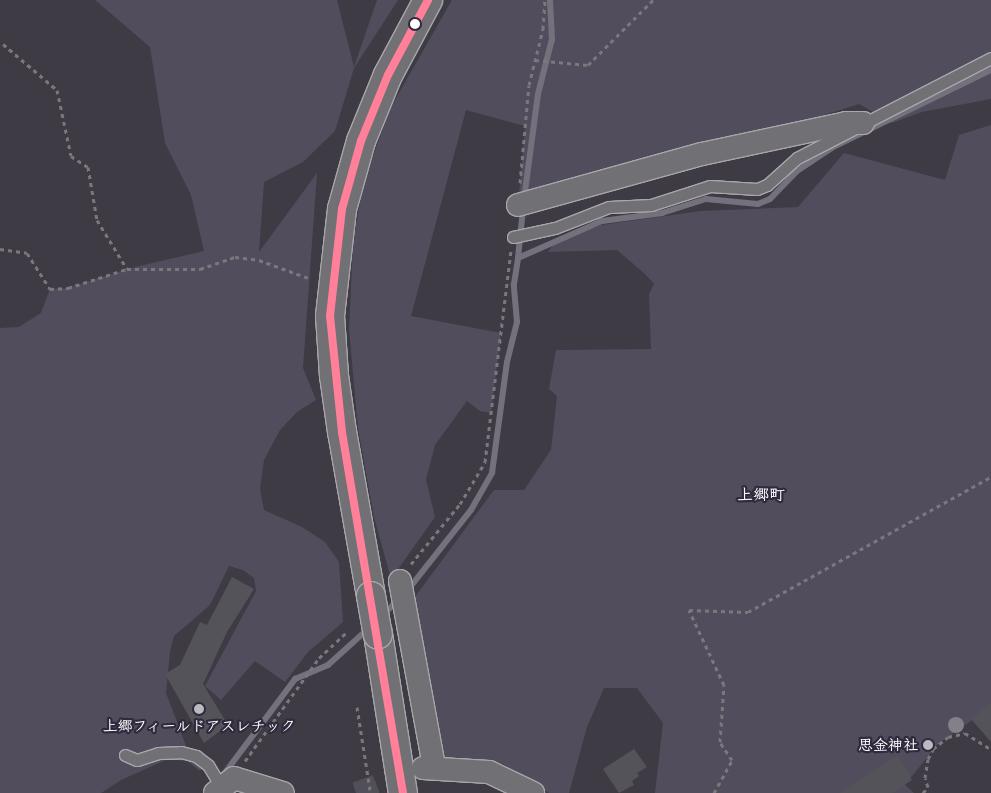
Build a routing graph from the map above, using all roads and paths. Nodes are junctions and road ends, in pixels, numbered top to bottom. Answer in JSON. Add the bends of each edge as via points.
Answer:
{"nodes":[{"id":1,"x":428,"y":0,"type":"edge"},
{"id":2,"x":545,"y":0,"type":"edge"},
{"id":3,"x":653,"y":0,"type":"edge"},
{"id":4,"x":3,"y":44,"type":"dead end"},
{"id":5,"x":991,"y":58,"type":"edge"},
{"id":6,"x":536,"y":60,"type":"junction"},
{"id":7,"x":863,"y":123,"type":"junction"},
{"id":8,"x":524,"y":203,"type":"joint"},
{"id":9,"x":514,"y":236,"type":"joint"},
{"id":10,"x":0,"y":249,"type":"edge"},
{"id":11,"x":127,"y":269,"type":"junction"},
{"id":12,"x":334,"y":283,"type":"junction"},
{"id":13,"x":991,"y":477,"type":"edge"},
{"id":14,"x":400,"y":581,"type":"joint"},
{"id":15,"x":347,"y":632,"type":"dead end"},
{"id":16,"x":357,"y":707,"type":"dead end"},
{"id":17,"x":991,"y":749,"type":"edge"},
{"id":18,"x":125,"y":754,"type":"dead end"},
{"id":19,"x":222,"y":785,"type":"edge"},
{"id":20,"x":370,"y":790,"type":"dead end"},
{"id":21,"x":283,"y":793,"type":"edge"},
{"id":22,"x":403,"y":793,"type":"edge"},
{"id":23,"x":533,"y":793,"type":"edge"},
{"id":24,"x":714,"y":793,"type":"edge"},
{"id":25,"x":923,"y":793,"type":"edge"}],
"edges":[{"from":1,"to":12,"type":"street","via":[[388,75],[361,142],[342,209]]},
{"from":2,"to":6,"type":"path"},
{"from":3,"to":6,"type":"path","via":[[588,65]]},
{"from":4,"to":11,"type":"path","via":[[57,90],[71,156],[88,167],[97,220]]},
{"from":5,"to":7,"type":"lane"},
{"from":6,"to":8,"type":"path","via":[[529,85]]},
{"from":7,"to":8,"type":"street","via":[[846,123],[702,154]]},
{"from":7,"to":9,"type":"lane","via":[[797,158],[767,185],[757,189],[710,186],[651,205],[609,207],[527,236]]},
{"from":9,"to":14,"type":"path","via":[[485,462],[460,504],[419,552]]},
{"from":10,"to":11,"type":"path","via":[[27,253],[50,289],[68,288]]},
{"from":11,"to":12,"type":"path","via":[[200,269],[235,257],[259,260],[303,277]]},
{"from":12,"to":22,"type":"street","bridge":true,"via":[[330,316],[334,376]]},
{"from":13,"to":24,"type":"path","via":[[748,612],[689,610],[724,685],[720,742],[732,760]]},
{"from":14,"to":23,"type":"street","via":[[428,767],[489,772]]},
{"from":15,"to":19,"type":"path","via":[[319,658],[304,683]]},
{"from":16,"to":20,"type":"path"},
{"from":17,"to":25,"type":"path","via":[[964,733],[948,737],[933,749],[928,759],[925,778],[928,787]]},
{"from":18,"to":19,"type":"lane","via":[[136,760],[158,753],[181,752],[196,756]]},
{"from":19,"to":21,"type":"street"}]}
